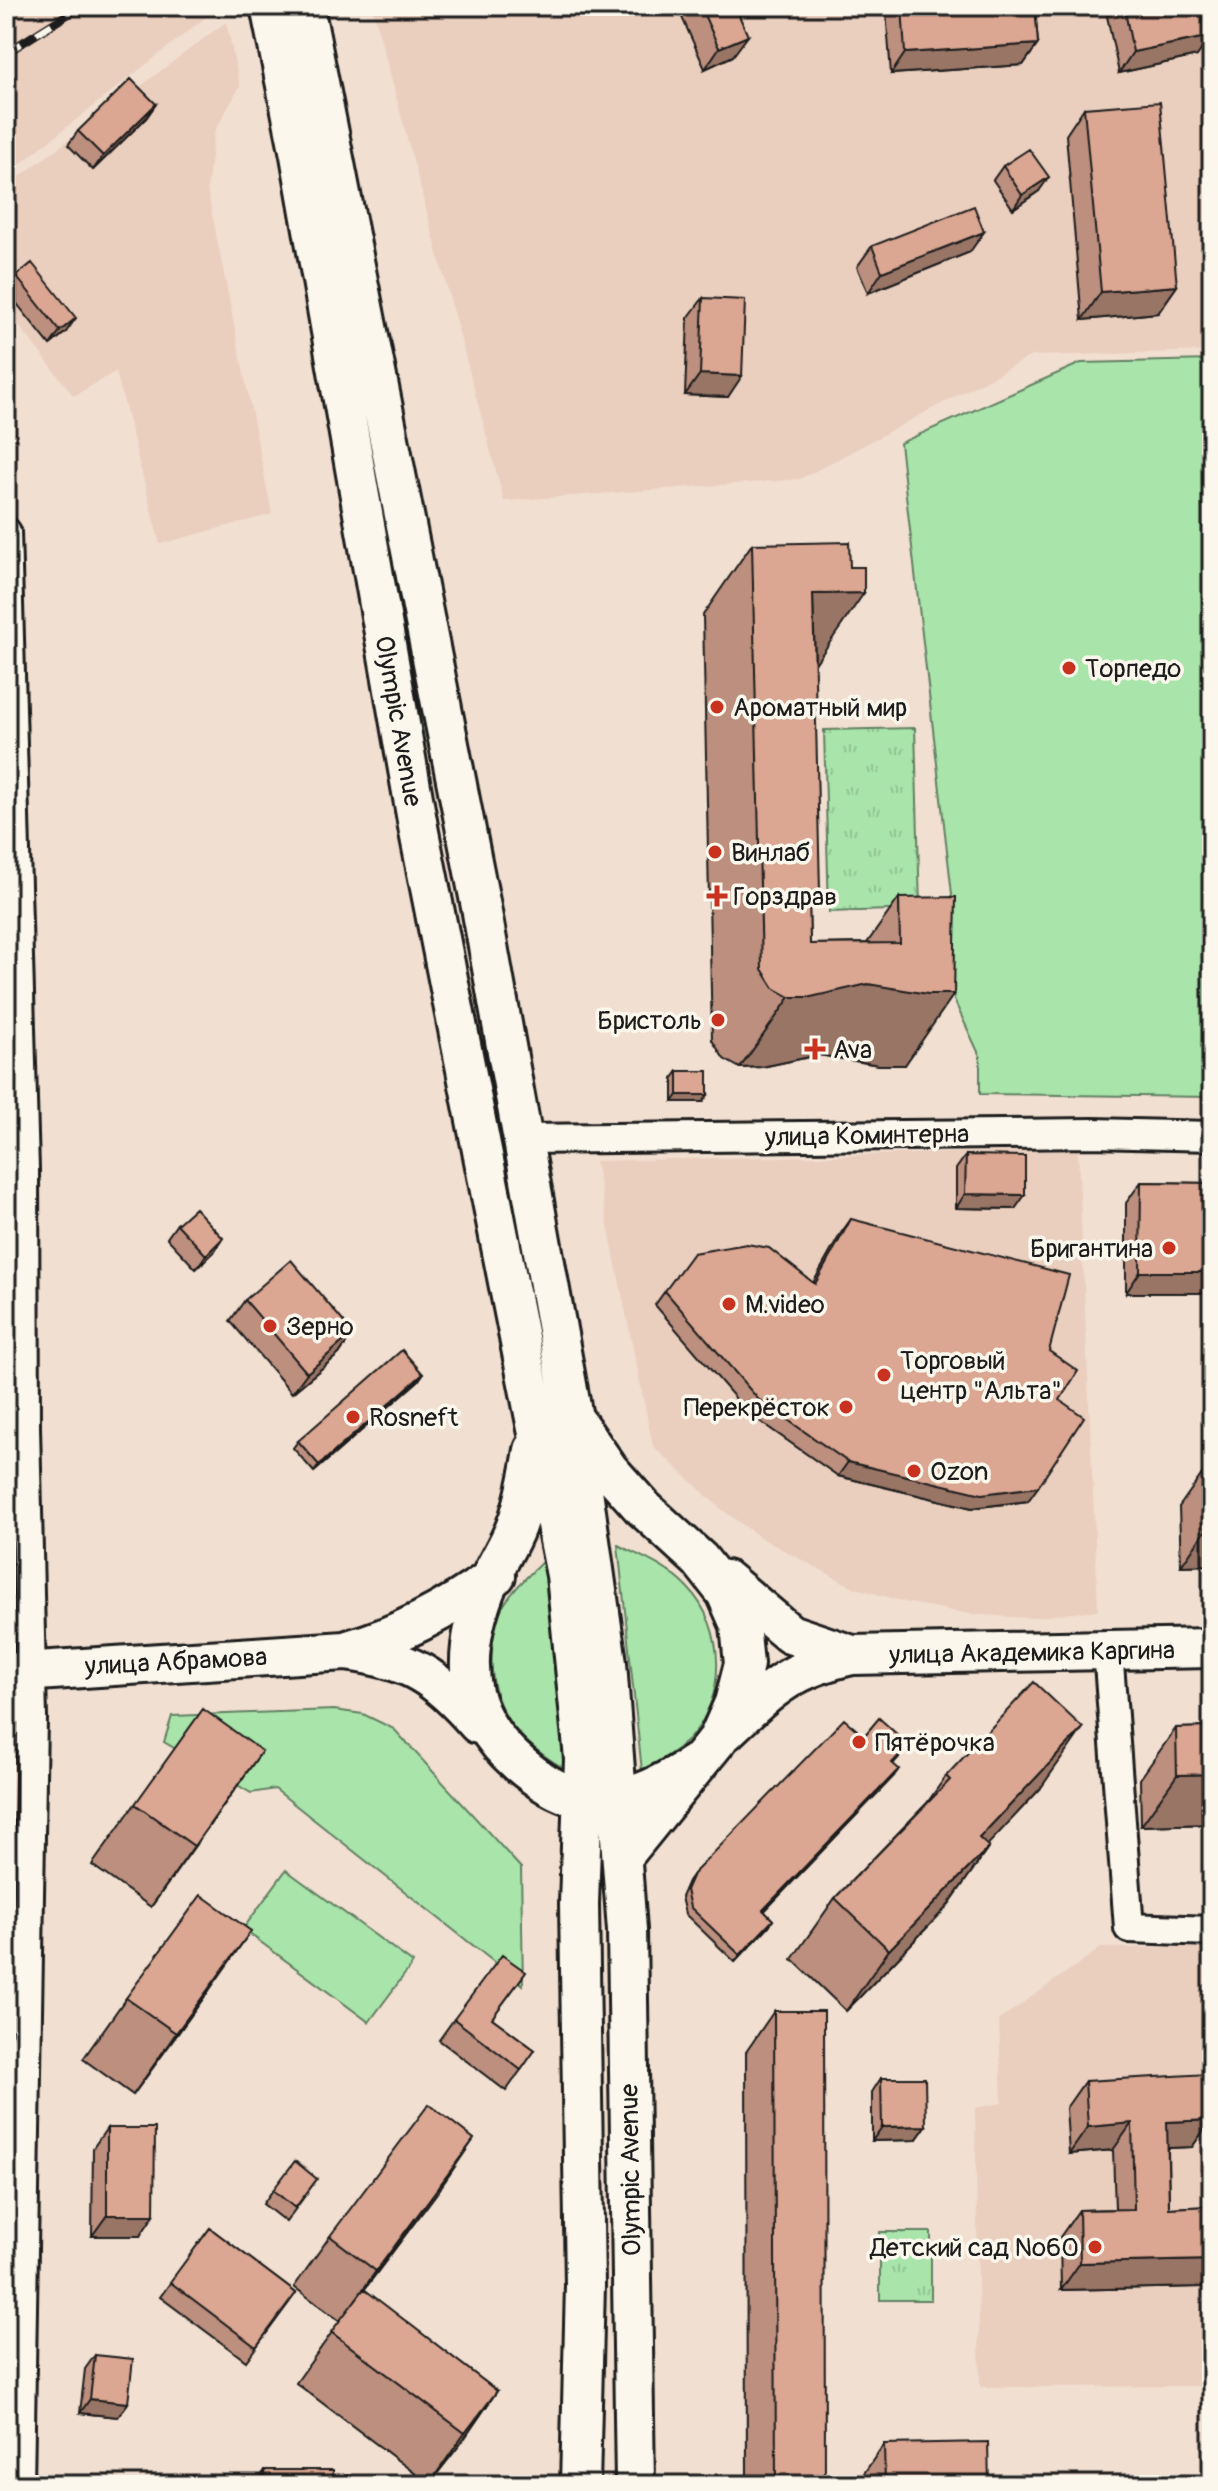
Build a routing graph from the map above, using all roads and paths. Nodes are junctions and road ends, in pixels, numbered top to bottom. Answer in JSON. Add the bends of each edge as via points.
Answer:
{"nodes":[{"id":1,"x":270,"y":6,"type":"edge"},
{"id":2,"x":304,"y":6,"type":"edge"},
{"id":3,"x":315,"y":148,"type":"junction"},
{"id":4,"x":6,"y":532,"type":"edge"},
{"id":5,"x":1212,"y":1136,"type":"edge"},
{"id":6,"x":523,"y":1139,"type":"junction"},
{"id":7,"x":573,"y":1418,"type":"junction"},
{"id":8,"x":537,"y":1435,"type":"junction"},
{"id":9,"x":573,"y":1529,"type":"junction"},
{"id":10,"x":689,"y":1551,"type":"junction"},
{"id":11,"x":490,"y":1580,"type":"junction"},
{"id":12,"x":1212,"y":1648,"type":"edge"},
{"id":13,"x":1108,"y":1650,"type":"junction"},
{"id":14,"x":345,"y":1651,"type":"junction"},
{"id":15,"x":852,"y":1655,"type":"junction"},
{"id":16,"x":18,"y":1671,"type":"edge"},
{"id":17,"x":494,"y":1741,"type":"junction"},
{"id":18,"x":708,"y":1751,"type":"junction"},
{"id":19,"x":521,"y":1767,"type":"junction"},
{"id":20,"x":601,"y":1801,"type":"junction"},
{"id":21,"x":580,"y":1854,"type":"junction"},
{"id":22,"x":623,"y":1856,"type":"junction"},
{"id":23,"x":1212,"y":1931,"type":"edge"},
{"id":24,"x":17,"y":1957,"type":"edge"},
{"id":25,"x":583,"y":2437,"type":"junction"},
{"id":26,"x":19,"y":2485,"type":"edge"},
{"id":27,"x":580,"y":2485,"type":"edge"},
{"id":28,"x":586,"y":2485,"type":"edge"},
{"id":29,"x":635,"y":2485,"type":"edge"}],
"edges":[{"from":1,"to":3,"type":"main road","name":"Olympic Avenue"},
{"from":2,"to":3,"type":"main road","name":"Olympic Avenue"},
{"from":3,"to":6,"type":"main road","name":"Olympic Avenue","via":[[478,891]]},
{"from":3,"to":8,"type":"main road","name":"Olympic Avenue","via":[[419,832]]},
{"from":4,"to":16,"type":"street","via":[[24,1170],[25,1427]]},
{"from":5,"to":6,"type":"street","name":"улица Коминтерна"},
{"from":6,"to":7,"type":"main road","name":"Olympic Avenue"},
{"from":7,"to":9,"type":"main road","name":"Olympic Avenue"},
{"from":7,"to":10,"type":"main road","name":"Olympic Avenue","via":[[609,1470]]},
{"from":8,"to":9,"type":"main road","name":"Olympic Avenue"},
{"from":8,"to":11,"type":"main road","name":"Olympic Avenue","via":[[516,1526]]},
{"from":9,"to":10,"type":"main road","via":[[626,1526]]},
{"from":9,"to":11,"type":"main road","via":[[538,1541]]},
{"from":9,"to":20,"type":"main road","name":"Olympic Avenue","via":[[566,1575]]},
{"from":10,"to":15,"type":"main road","via":[[790,1634]]},
{"from":10,"to":18,"type":"main road","name":"Olympic Avenue","via":[[726,1593],[740,1625],[744,1664],[734,1703]]},
{"from":11,"to":14,"type":"main road","via":[[380,1641]]},
{"from":11,"to":17,"type":"main road","name":"Olympic Avenue","via":[[468,1653],[473,1696]]},
{"from":12,"to":13,"type":"main road","name":"улица Академика Каргина"},
{"from":13,"to":15,"type":"main road","name":"улица Академика Каргина"},
{"from":13,"to":23,"type":"street","via":[[1129,1928]]},
{"from":14,"to":16,"type":"main road","name":"улица Абрамова"},
{"from":14,"to":17,"type":"main road","via":[[385,1656],[418,1668],[447,1689]]},
{"from":15,"to":18,"type":"main road","via":[[796,1671],[771,1688]]},
{"from":16,"to":24,"type":"street"},
{"from":17,"to":19,"type":"main road","name":"Olympic Avenue"},
{"from":18,"to":20,"type":"main road","via":[[660,1787]]},
{"from":18,"to":22,"type":"main road","name":"Olympic Avenue"},
{"from":19,"to":20,"type":"main road","name":"Olympic Avenue","via":[[558,1792]]},
{"from":19,"to":21,"type":"main road","name":"Olympic Avenue","via":[[555,1810]]},
{"from":20,"to":21,"type":"main road","name":"Olympic Avenue"},
{"from":20,"to":22,"type":"main road","name":"Olympic Avenue"},
{"from":21,"to":25,"type":"main road","name":"Olympic Avenue"},
{"from":22,"to":29,"type":"main road","name":"Olympic Avenue"},
{"from":24,"to":26,"type":"street"},
{"from":25,"to":27,"type":"main road"},
{"from":25,"to":28,"type":"main road"}]}
